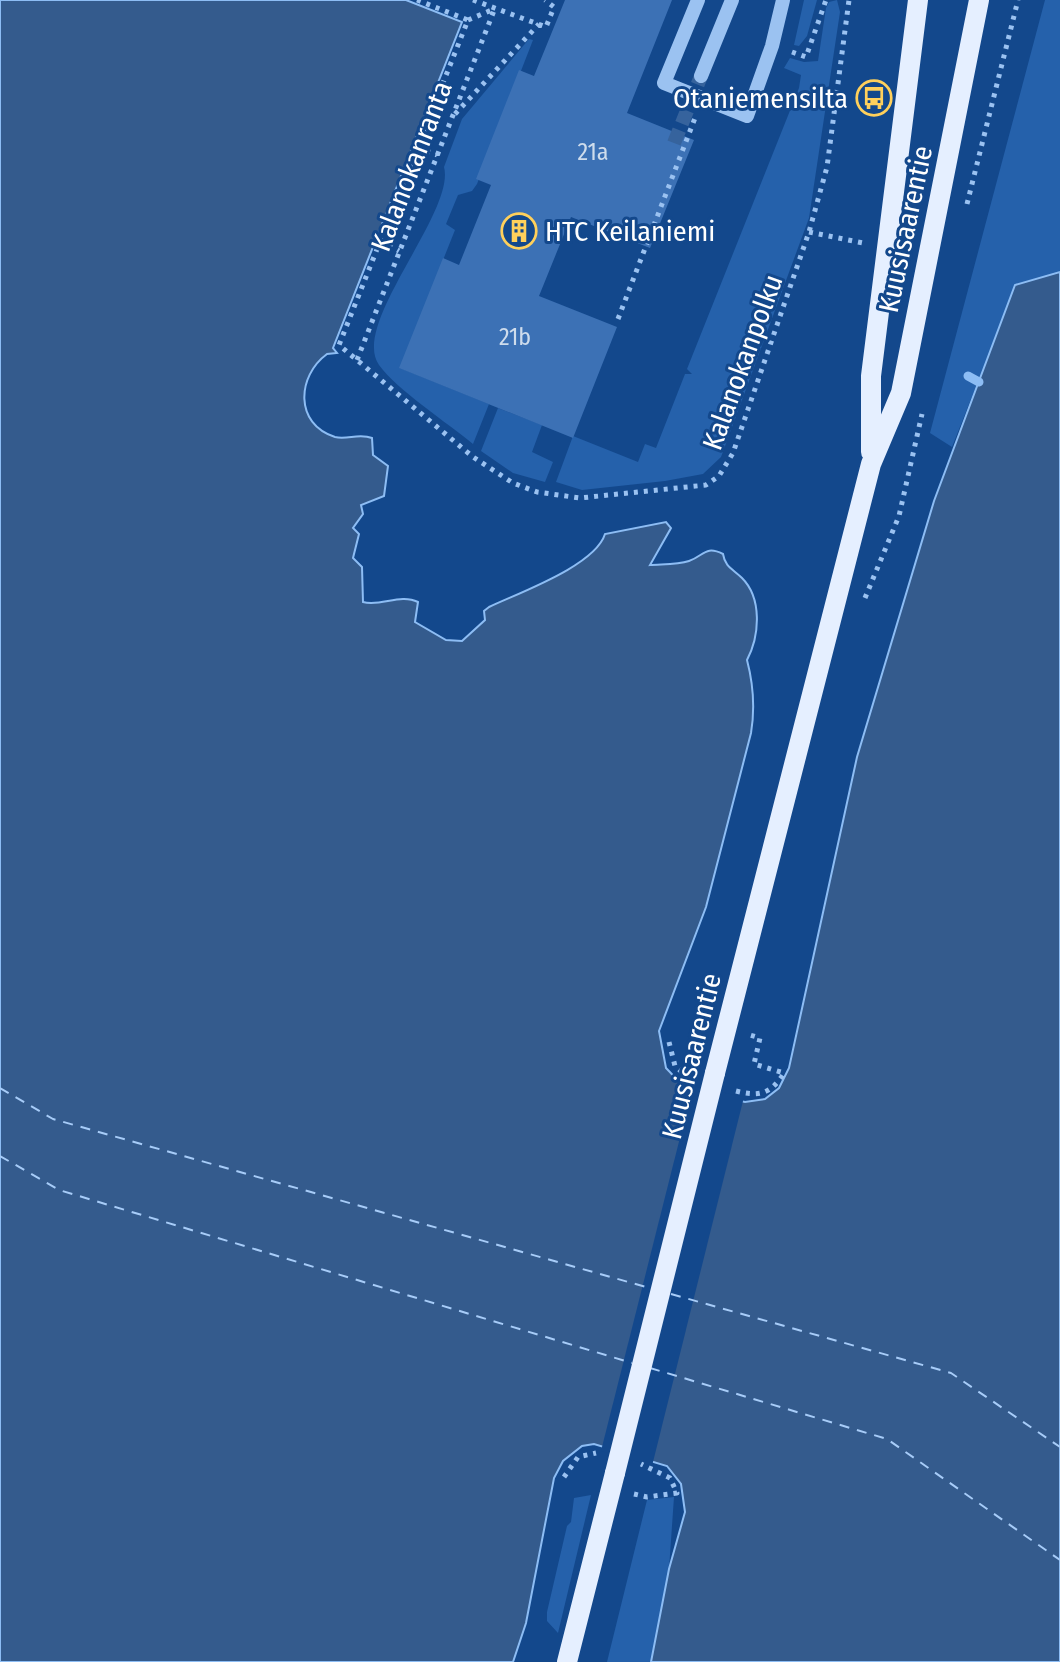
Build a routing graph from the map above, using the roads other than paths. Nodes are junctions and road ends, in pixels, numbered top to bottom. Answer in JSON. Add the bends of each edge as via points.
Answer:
{"nodes":[{"id":1,"x":698,"y":0,"type":"edge"},
{"id":2,"x":732,"y":0,"type":"edge"},
{"id":3,"x":783,"y":0,"type":"edge"},
{"id":4,"x":918,"y":0,"type":"edge"},
{"id":5,"x":979,"y":0,"type":"edge"},
{"id":6,"x":701,"y":76,"type":"tunnel mouth"},
{"id":7,"x":871,"y":464,"type":"junction"},
{"id":8,"x":567,"y":1662,"type":"edge"}],
"edges":[{"from":1,"to":3,"type":"lane","via":[[664,83],[747,116]]},
{"from":2,"to":6,"type":"lane"},
{"from":4,"to":7,"type":"main road","name":"Kuusisaarentie","via":[[871,376]]},
{"from":5,"to":7,"type":"main road","name":"Kuusisaarentie","via":[[901,393]]},
{"from":7,"to":8,"type":"main road","name":"Kuusisaarentie","bridge":true}]}
